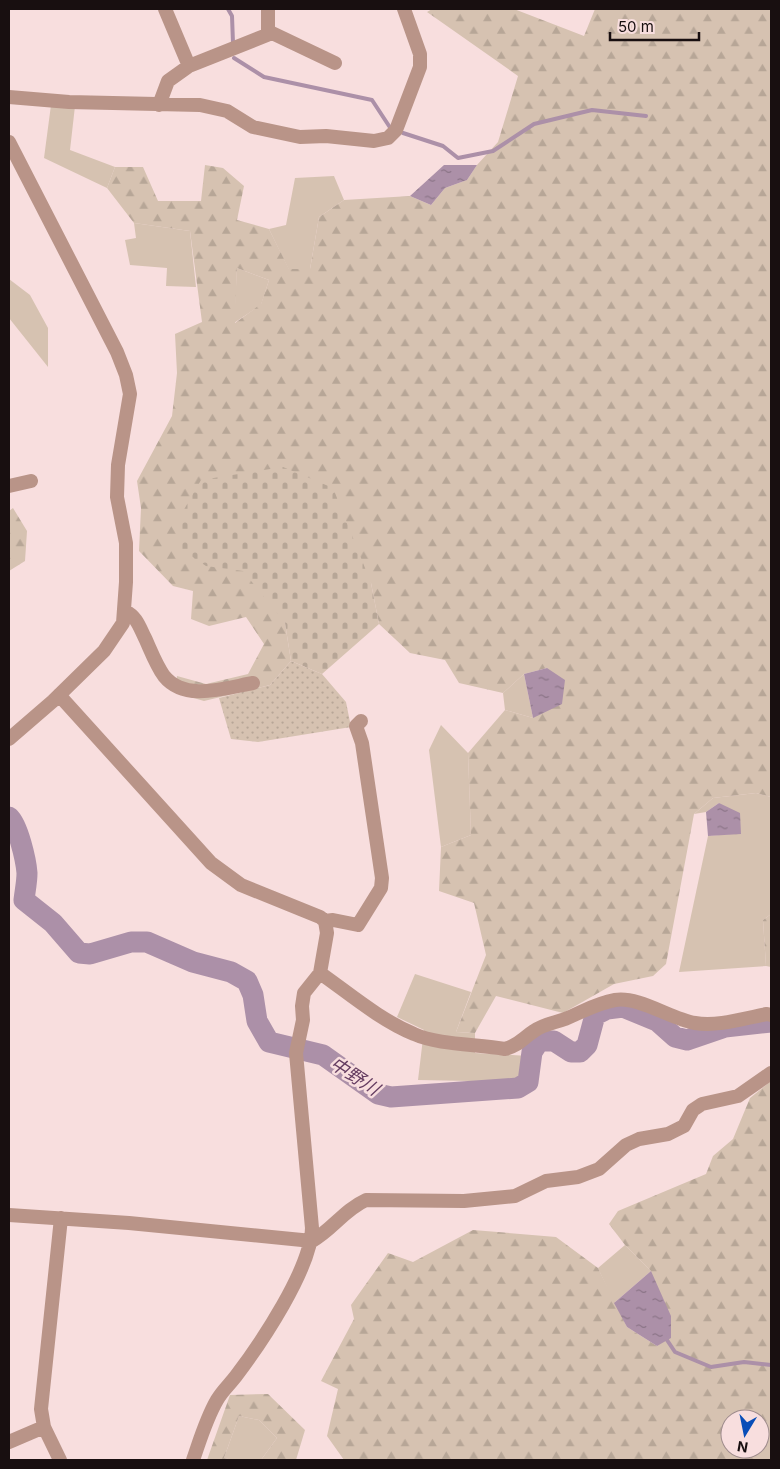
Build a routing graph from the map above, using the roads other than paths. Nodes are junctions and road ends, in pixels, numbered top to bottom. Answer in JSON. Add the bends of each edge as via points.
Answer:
{"nodes":[{"id":1,"x":268,"y":9,"type":"edge"},
{"id":2,"x":404,"y":9,"type":"edge"},
{"id":3,"x":167,"y":10,"type":"edge"},
{"id":4,"x":268,"y":34,"type":"junction"},
{"id":5,"x":335,"y":63,"type":"dead end"},
{"id":6,"x":189,"y":66,"type":"junction"},
{"id":7,"x":9,"y":97,"type":"edge"},
{"id":8,"x":159,"y":105,"type":"junction"},
{"id":9,"x":9,"y":142,"type":"edge"},
{"id":10,"x":31,"y":481,"type":"dead end"},
{"id":11,"x":9,"y":486,"type":"edge"},
{"id":12,"x":125,"y":611,"type":"junction"},
{"id":13,"x":253,"y":684,"type":"dead end"},
{"id":14,"x":59,"y":695,"type":"junction"},
{"id":15,"x":361,"y":721,"type":"dead end"},
{"id":16,"x":9,"y":739,"type":"edge"},
{"id":17,"x":325,"y":921,"type":"junction"},
{"id":18,"x":320,"y":973,"type":"junction"},
{"id":19,"x":771,"y":1016,"type":"edge"},
{"id":20,"x":771,"y":1073,"type":"edge"},
{"id":21,"x":9,"y":1215,"type":"edge"},
{"id":22,"x":61,"y":1218,"type":"junction"},
{"id":23,"x":312,"y":1240,"type":"junction"},
{"id":24,"x":44,"y":1427,"type":"junction"},
{"id":25,"x":9,"y":1442,"type":"edge"},
{"id":26,"x":60,"y":1460,"type":"edge"},
{"id":27,"x":193,"y":1460,"type":"edge"}],
"edges":[{"from":1,"to":4,"type":"street"},
{"from":2,"to":8,"type":"street","via":[[420,54],[420,67],[396,130],[388,138],[374,141],[300,137],[253,127],[227,111],[200,105]]},
{"from":3,"to":6,"type":"street"},
{"from":4,"to":5,"type":"street","via":[[272,33]]},
{"from":4,"to":6,"type":"street"},
{"from":6,"to":8,"type":"street","via":[[168,81]]},
{"from":7,"to":8,"type":"street"},
{"from":9,"to":12,"type":"street","via":[[117,352],[126,376],[130,394],[118,465],[117,497],[126,543]]},
{"from":10,"to":11,"type":"street"},
{"from":12,"to":13,"type":"street","via":[[135,616],[160,670],[180,688],[196,692]]},
{"from":12,"to":14,"type":"street","via":[[123,623],[104,651]]},
{"from":14,"to":16,"type":"street"},
{"from":14,"to":17,"type":"street","via":[[211,863],[241,886]]},
{"from":15,"to":17,"type":"street","via":[[356,732],[362,743],[381,888],[358,925]]},
{"from":17,"to":18,"type":"street","via":[[327,932]]},
{"from":18,"to":19,"type":"street","via":[[414,1035],[506,1049],[516,1047],[548,1023],[617,999],[697,1023]]},
{"from":18,"to":23,"type":"street","via":[[304,993],[297,1048]]},
{"from":20,"to":23,"type":"street","via":[[738,1096],[702,1104],[693,1110],[684,1126],[668,1134],[639,1139],[626,1145],[599,1169],[578,1177],[546,1181],[516,1196],[464,1201],[366,1200],[352,1206]]},
{"from":21,"to":22,"type":"street"},
{"from":22,"to":23,"type":"street"},
{"from":22,"to":24,"type":"street","via":[[42,1395]]},
{"from":23,"to":27,"type":"street","via":[[303,1265],[263,1336],[206,1420]]},
{"from":24,"to":25,"type":"street"},
{"from":24,"to":26,"type":"street"}]}
